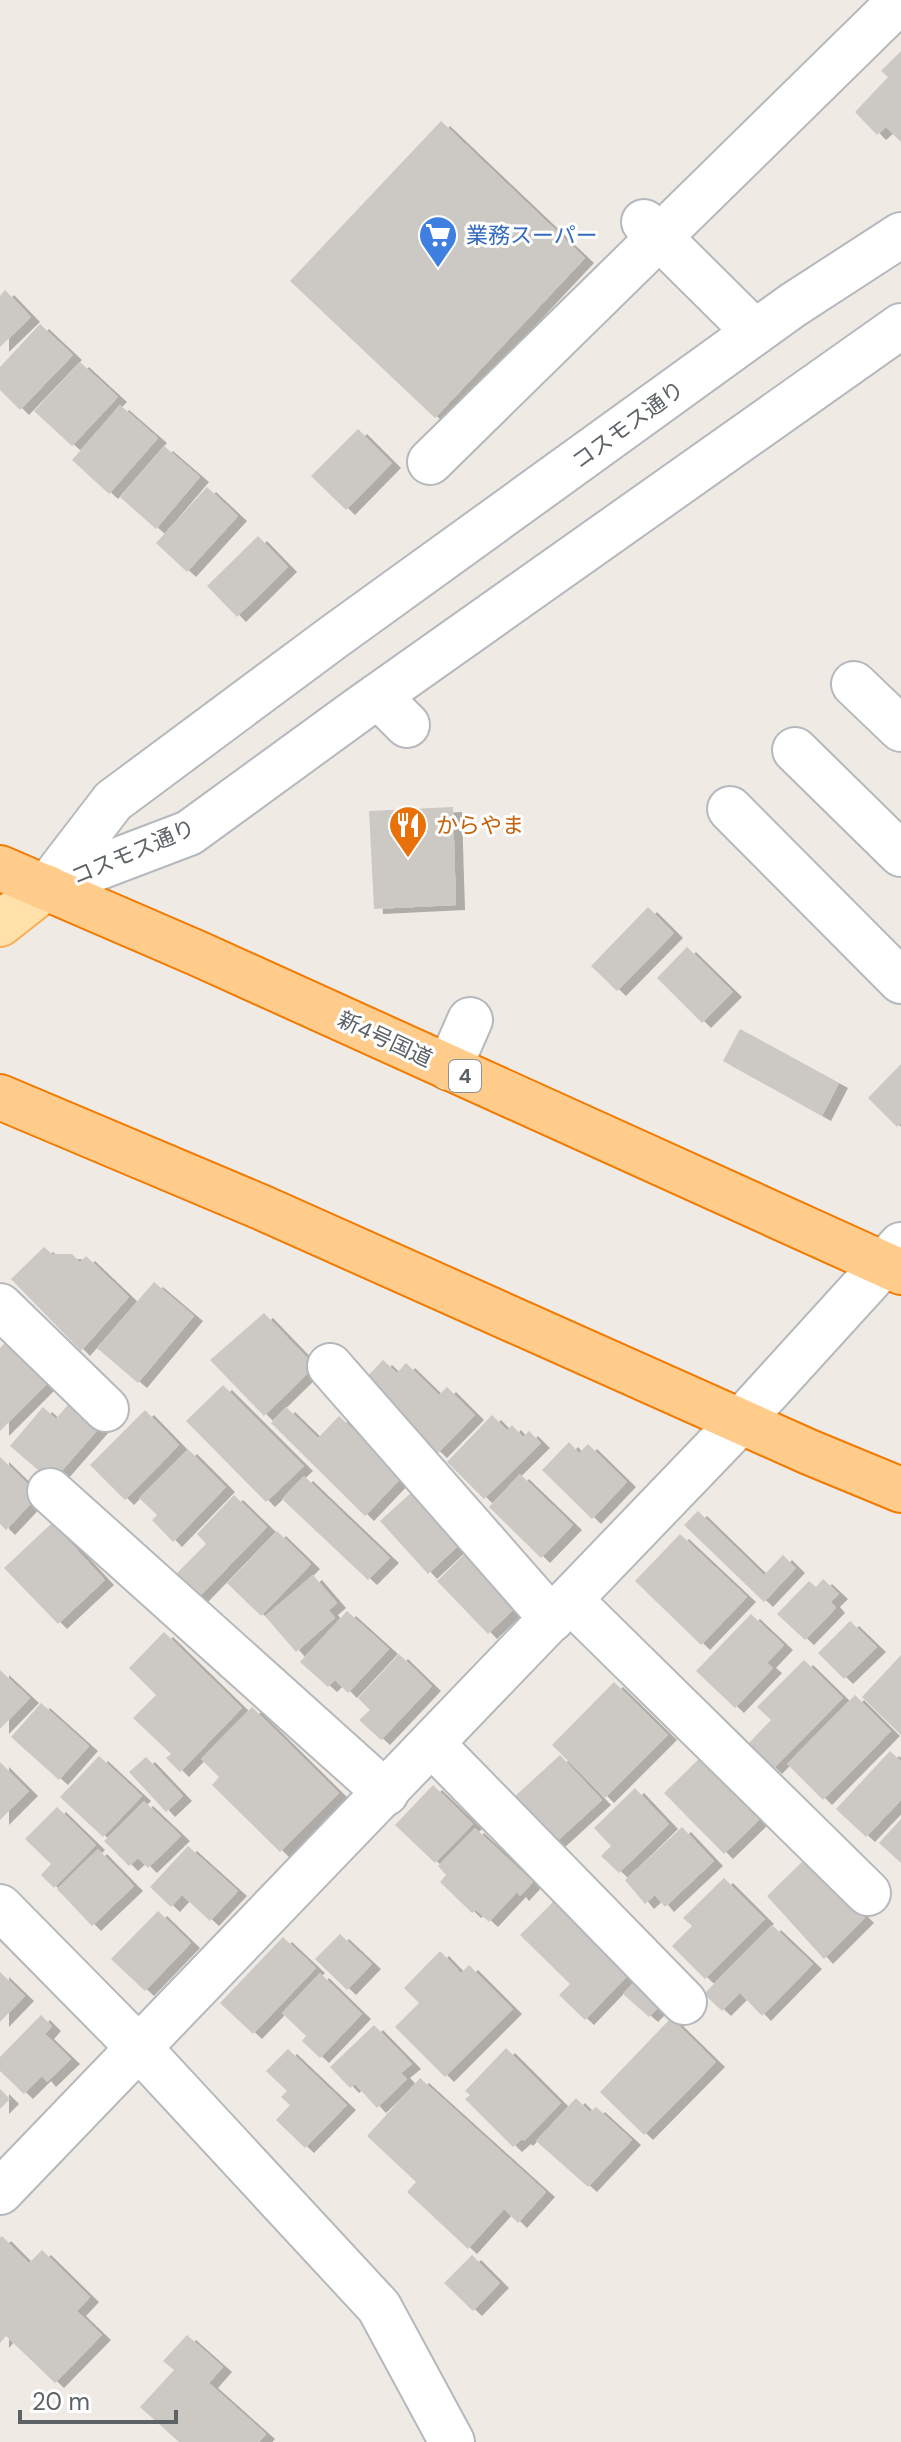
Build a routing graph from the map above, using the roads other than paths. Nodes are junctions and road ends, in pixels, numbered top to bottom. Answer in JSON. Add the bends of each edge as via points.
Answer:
{"nodes":[{"id":1,"x":901,"y":0,"type":"edge"},
{"id":2,"x":652,"y":230,"type":"junction"},
{"id":3,"x":901,"y":235,"type":"edge"},
{"id":4,"x":901,"y":326,"type":"edge"},
{"id":5,"x":755,"y":332,"type":"junction"},
{"id":6,"x":430,"y":462,"type":"dead end"},
{"id":7,"x":854,"y":684,"type":"dead end"},
{"id":8,"x":901,"y":729,"type":"edge"},
{"id":9,"x":795,"y":750,"type":"dead end"},
{"id":10,"x":730,"y":809,"type":"dead end"},
{"id":11,"x":901,"y":854,"type":"edge"},
{"id":12,"x":0,"y":868,"type":"edge"},
{"id":13,"x":47,"y":887,"type":"junction"},
{"id":14,"x":0,"y":924,"type":"edge"},
{"id":15,"x":901,"y":981,"type":"edge"},
{"id":16,"x":470,"y":1020,"type":"dead end"},
{"id":17,"x":449,"y":1068,"type":"junction"},
{"id":18,"x":0,"y":1097,"type":"edge"},
{"id":19,"x":895,"y":1261,"type":"edge"},
{"id":20,"x":0,"y":1306,"type":"edge"},
{"id":21,"x":330,"y":1366,"type":"dead end"},
{"id":22,"x":106,"y":1409,"type":"dead end"},
{"id":23,"x":741,"y":1421,"type":"junction"},
{"id":24,"x":901,"y":1490,"type":"edge"},
{"id":25,"x":50,"y":1491,"type":"dead end"},
{"id":26,"x":561,"y":1610,"type":"junction"},
{"id":27,"x":432,"y":1744,"type":"junction"},
{"id":28,"x":386,"y":1793,"type":"junction"},
{"id":29,"x":868,"y":1893,"type":"dead end"},
{"id":30,"x":0,"y":1907,"type":"edge"},
{"id":31,"x":684,"y":2002,"type":"dead end"},
{"id":32,"x":140,"y":2049,"type":"junction"},
{"id":33,"x":0,"y":2192,"type":"edge"},
{"id":34,"x":452,"y":2442,"type":"edge"}],
"edges":[{"from":1,"to":2,"type":"street"},
{"from":2,"to":5,"type":"street"},
{"from":2,"to":6,"type":"street"},
{"from":3,"to":5,"type":"street","name":"コスモス通り"},
{"from":4,"to":13,"type":"street","name":"コスモス通り","via":[[393,710],[189,833]]},
{"from":5,"to":13,"type":"street","name":"コスモス通り","via":[[113,801]]},
{"from":7,"to":8,"type":"street"},
{"from":9,"to":11,"type":"street"},
{"from":10,"to":15,"type":"street"},
{"from":12,"to":13,"type":"highway","name":"新4号国道","number":"4"},
{"from":13,"to":14,"type":"main road"},
{"from":13,"to":17,"type":"highway","name":"新4号国道","number":"4"},
{"from":16,"to":17,"type":"street"},
{"from":17,"to":19,"type":"highway","name":"新4号国道","number":"4"},
{"from":18,"to":23,"type":"highway"},
{"from":19,"to":23,"type":"street"},
{"from":20,"to":22,"type":"street"},
{"from":21,"to":26,"type":"street"},
{"from":23,"to":24,"type":"highway"},
{"from":23,"to":26,"type":"street"},
{"from":25,"to":28,"type":"street"},
{"from":26,"to":27,"type":"street"},
{"from":26,"to":29,"type":"street"},
{"from":27,"to":28,"type":"street"},
{"from":27,"to":31,"type":"street"},
{"from":28,"to":32,"type":"street"},
{"from":30,"to":32,"type":"street"},
{"from":32,"to":33,"type":"street"},
{"from":32,"to":34,"type":"street","via":[[379,2307]]}]}
